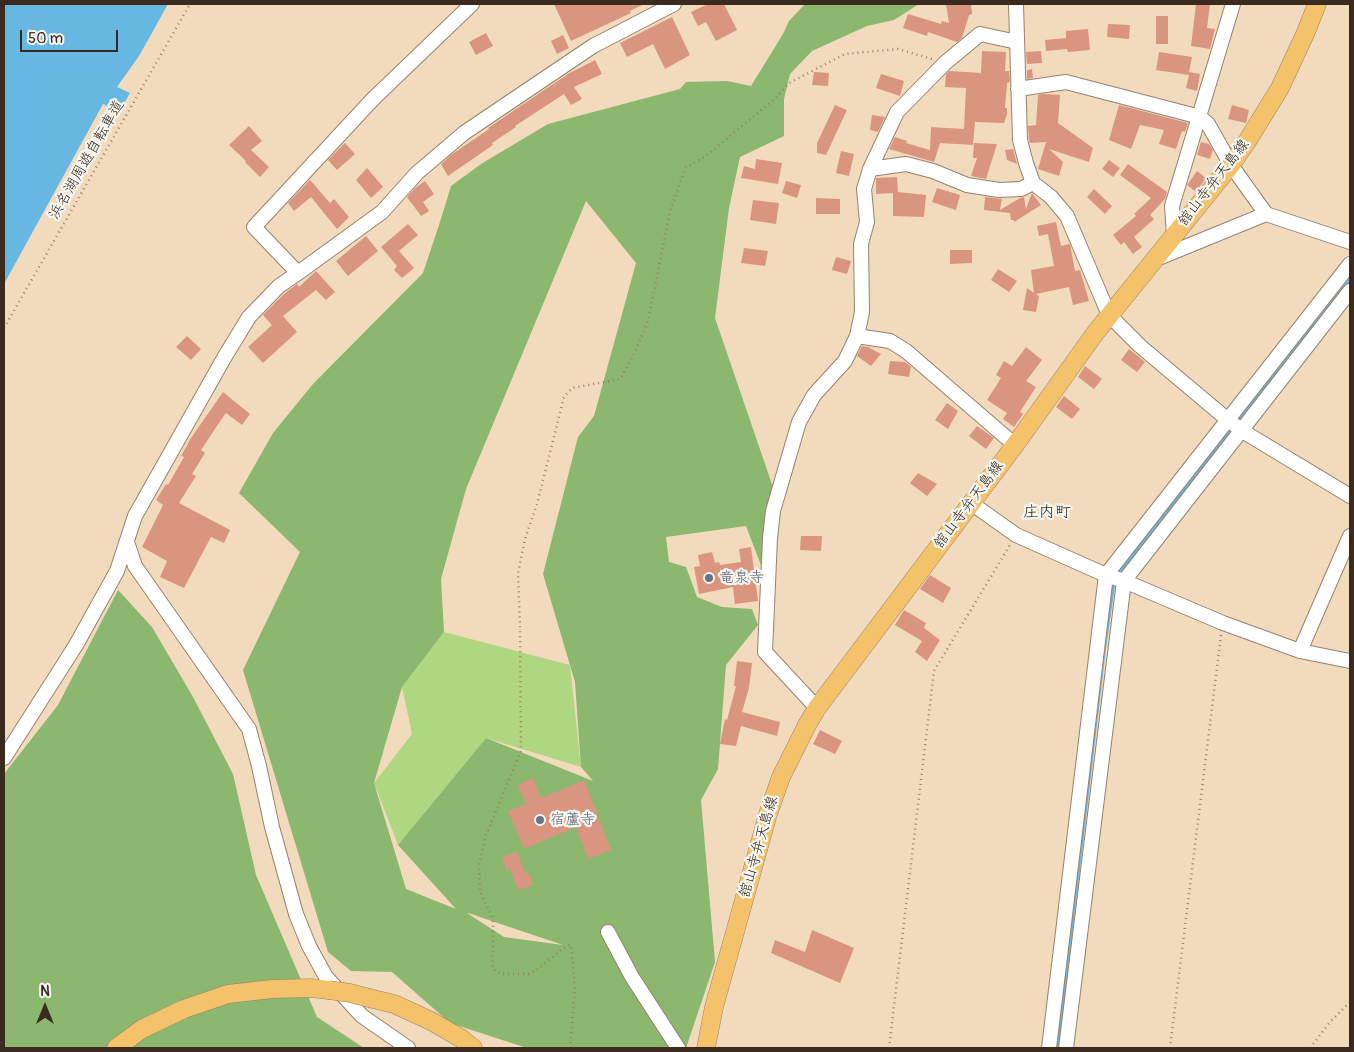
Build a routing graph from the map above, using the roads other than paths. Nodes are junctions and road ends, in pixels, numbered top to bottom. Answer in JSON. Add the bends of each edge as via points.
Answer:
{"nodes":[{"id":1,"x":472,"y":4,"type":"edge"},
{"id":2,"x":674,"y":4,"type":"edge"},
{"id":3,"x":1016,"y":4,"type":"edge"},
{"id":4,"x":1233,"y":4,"type":"edge"},
{"id":5,"x":1317,"y":4,"type":"edge"},
{"id":6,"x":1017,"y":42,"type":"junction"},
{"id":7,"x":1018,"y":89,"type":"junction"},
{"id":8,"x":1200,"y":117,"type":"junction"},
{"id":9,"x":1231,"y":165,"type":"junction"},
{"id":10,"x":870,"y":170,"type":"junction"},
{"id":11,"x":1033,"y":183,"type":"junction"},
{"id":12,"x":1266,"y":214,"type":"junction"},
{"id":13,"x":1174,"y":235,"type":"junction"},
{"id":14,"x":1350,"y":242,"type":"edge"},
{"id":15,"x":1154,"y":259,"type":"junction"},
{"id":16,"x":1350,"y":264,"type":"edge"},
{"id":17,"x":298,"y":274,"type":"junction"},
{"id":18,"x":1350,"y":291,"type":"edge"},
{"id":19,"x":1109,"y":315,"type":"junction"},
{"id":20,"x":857,"y":336,"type":"junction"},
{"id":21,"x":1235,"y":425,"type":"junction"},
{"id":22,"x":1015,"y":445,"type":"junction"},
{"id":23,"x":1350,"y":496,"type":"edge"},
{"id":24,"x":971,"y":503,"type":"junction"},
{"id":25,"x":1350,"y":536,"type":"edge"},
{"id":26,"x":127,"y":542,"type":"junction"},
{"id":27,"x":1106,"y":575,"type":"junction"},
{"id":28,"x":1124,"y":581,"type":"junction"},
{"id":29,"x":1300,"y":651,"type":"junction"},
{"id":30,"x":1350,"y":661,"type":"edge"},
{"id":31,"x":818,"y":708,"type":"junction"},
{"id":32,"x":4,"y":758,"type":"edge"},
{"id":33,"x":608,"y":932,"type":"dead end"},
{"id":34,"x":116,"y":1048,"type":"edge"},
{"id":35,"x":408,"y":1048,"type":"edge"},
{"id":36,"x":473,"y":1048,"type":"edge"},
{"id":37,"x":678,"y":1048,"type":"edge"},
{"id":38,"x":706,"y":1048,"type":"edge"},
{"id":39,"x":1049,"y":1048,"type":"edge"},
{"id":40,"x":1066,"y":1048,"type":"edge"}],
"edges":[{"from":1,"to":17,"type":"street","via":[[373,99],[254,227]]},
{"from":2,"to":17,"type":"street","via":[[593,46],[464,133],[417,173],[382,212]]},
{"from":3,"to":6,"type":"street"},
{"from":4,"to":8,"type":"street"},
{"from":5,"to":9,"type":"main road","name":"舘山寺弁天島線","via":[[1280,88]]},
{"from":6,"to":7,"type":"street"},
{"from":6,"to":10,"type":"street","via":[[980,34],[945,63],[897,112]]},
{"from":7,"to":8,"type":"street","via":[[1066,82]]},
{"from":7,"to":11,"type":"street","via":[[1020,140]]},
{"from":8,"to":9,"type":"street","via":[[1208,124]]},
{"from":8,"to":13,"type":"street","via":[[1172,206]]},
{"from":9,"to":12,"type":"street"},
{"from":9,"to":13,"type":"main road","name":"舘山寺弁天島線"},
{"from":10,"to":11,"type":"street","via":[[906,164],[933,171],[967,186],[999,190],[1021,189]]},
{"from":10,"to":20,"type":"street","via":[[864,189],[866,222],[861,244],[862,312]]},
{"from":11,"to":19,"type":"street","via":[[1067,216]]},
{"from":12,"to":14,"type":"street"},
{"from":12,"to":15,"type":"street"},
{"from":13,"to":15,"type":"main road","name":"舘山寺弁天島線"},
{"from":15,"to":19,"type":"main road","name":"舘山寺弁天島線"},
{"from":16,"to":21,"type":"street"},
{"from":17,"to":26,"type":"street","via":[[279,286],[244,325],[135,516]]},
{"from":18,"to":21,"type":"street"},
{"from":19,"to":21,"type":"street","via":[[1140,346]]},
{"from":19,"to":22,"type":"main road","name":"舘山寺弁天島線"},
{"from":20,"to":22,"type":"street","via":[[890,341],[906,351]]},
{"from":20,"to":31,"type":"street","via":[[845,361],[814,395],[799,422],[773,511],[770,538],[765,652]]},
{"from":21,"to":23,"type":"street"},
{"from":21,"to":27,"type":"street"},
{"from":21,"to":28,"type":"street"},
{"from":22,"to":24,"type":"main road","name":"舘山寺弁天島線"},
{"from":24,"to":27,"type":"street","via":[[1016,535]]},
{"from":24,"to":31,"type":"main road","name":"舘山寺弁天島線"},
{"from":25,"to":29,"type":"street"},
{"from":26,"to":32,"type":"street","via":[[117,571],[76,645]]},
{"from":26,"to":35,"type":"street","via":[[135,566],[249,729],[296,914],[326,977],[362,1016]]},
{"from":27,"to":28,"type":"street"},
{"from":27,"to":39,"type":"street"},
{"from":28,"to":29,"type":"street"},
{"from":28,"to":40,"type":"street"},
{"from":29,"to":30,"type":"street"},
{"from":31,"to":38,"type":"main road","name":"舘山寺弁天島線","via":[[793,750],[774,796],[714,1008]]},
{"from":33,"to":37,"type":"street"},
{"from":34,"to":36,"type":"main road","bridge":true,"via":[[142,1029],[184,1009],[228,994],[311,988],[350,992],[394,1004],[431,1021]]}]}
